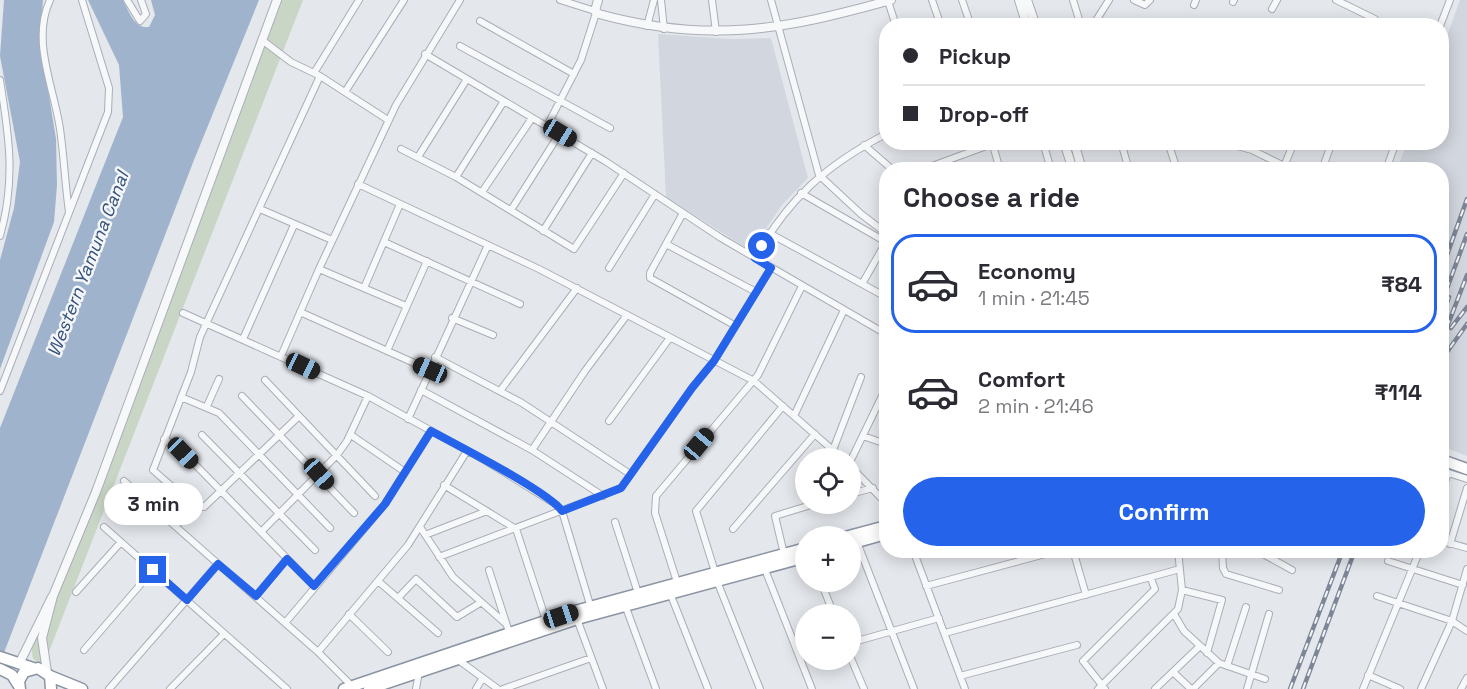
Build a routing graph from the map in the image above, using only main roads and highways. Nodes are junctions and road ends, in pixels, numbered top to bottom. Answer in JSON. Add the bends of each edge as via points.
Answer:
{"nodes":[{"id":1,"x":1449,"y":463,"type":"edge"},
{"id":2,"x":1467,"y":469,"type":"edge"},
{"id":3,"x":879,"y":528,"type":"edge"},
{"id":4,"x":861,"y":533,"type":"edge"},
{"id":5,"x":879,"y":536,"type":"edge"},
{"id":6,"x":861,"y":540,"type":"edge"},
{"id":7,"x":795,"y":552,"type":"edge"},
{"id":8,"x":795,"y":560,"type":"edge"},
{"id":9,"x":716,"y":576,"type":"junction"},
{"id":10,"x":592,"y":610,"type":"junction"},
{"id":11,"x":0,"y":657,"type":"edge"},
{"id":12,"x":10,"y":667,"type":"edge"},
{"id":13,"x":33,"y":668,"type":"junction"},
{"id":14,"x":48,"y":674,"type":"junction"},
{"id":15,"x":19,"y":687,"type":"edge"},
{"id":16,"x":350,"y":688,"type":"edge"},
{"id":17,"x":51,"y":689,"type":"edge"},
{"id":18,"x":82,"y":689,"type":"edge"},
{"id":19,"x":371,"y":689,"type":"edge"}],
"edges":[{"from":1,"to":2,"type":"highway"},
{"from":3,"to":4,"type":"highway"},
{"from":5,"to":6,"type":"highway"},
{"from":7,"to":9,"type":"highway"},
{"from":8,"to":9,"type":"highway"},
{"from":9,"to":10,"type":"highway","via":[[670,593]]},
{"from":9,"to":10,"type":"highway","via":[[677,582]]},
{"from":10,"to":16,"type":"highway","via":[[507,628]]},
{"from":10,"to":19,"type":"highway","via":[[578,619]]},
{"from":11,"to":12,"type":"highway"},
{"from":12,"to":13,"type":"highway"},
{"from":12,"to":15,"type":"highway"},
{"from":13,"to":14,"type":"highway"},
{"from":13,"to":15,"type":"highway","via":[[24,672]]},
{"from":14,"to":17,"type":"highway"},
{"from":14,"to":18,"type":"highway"}]}
